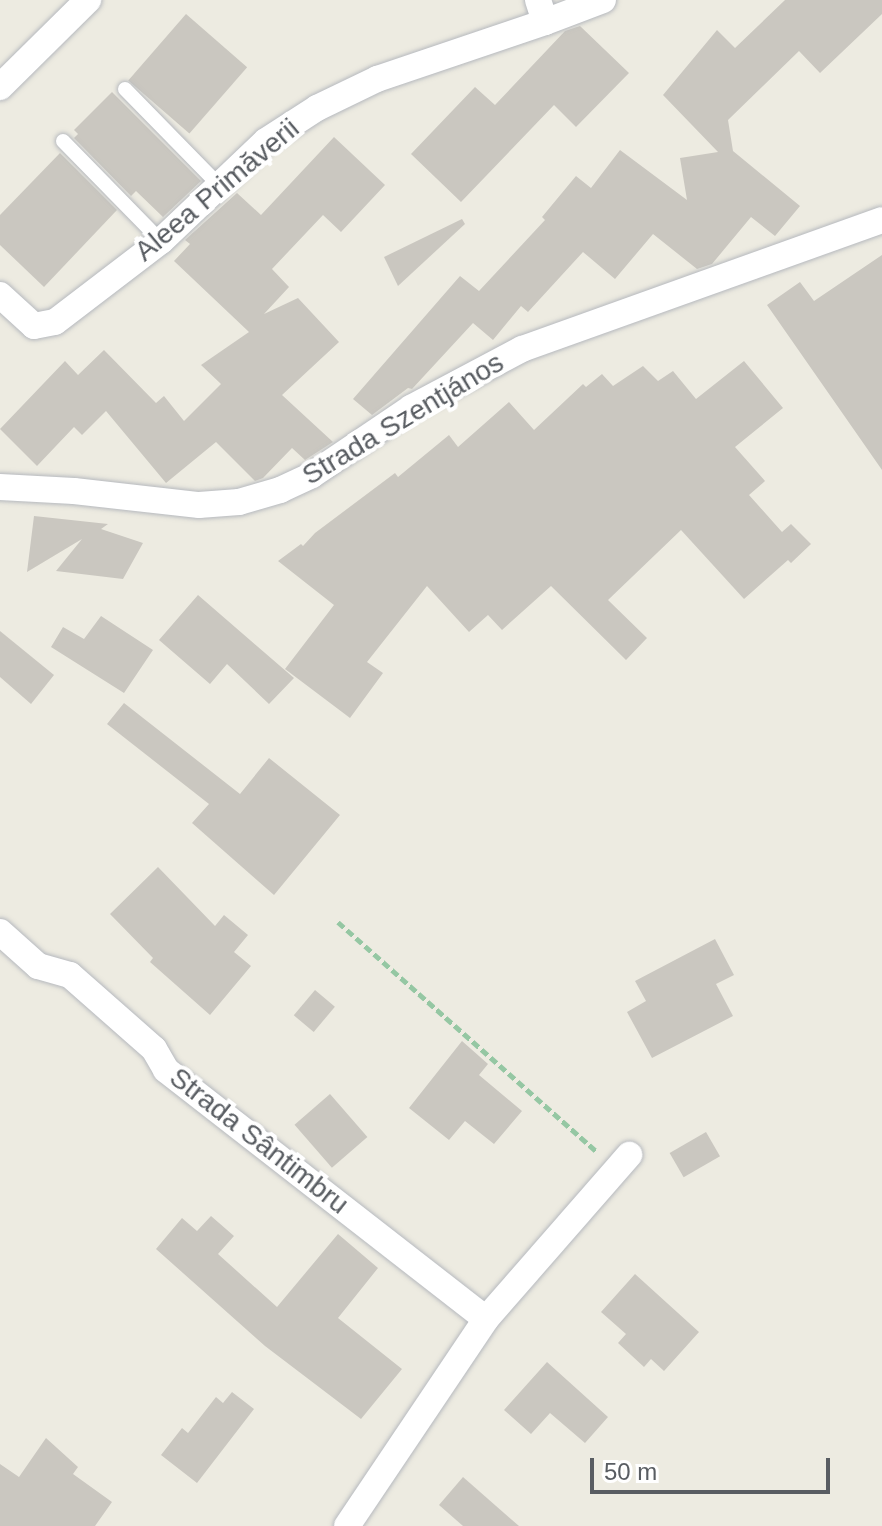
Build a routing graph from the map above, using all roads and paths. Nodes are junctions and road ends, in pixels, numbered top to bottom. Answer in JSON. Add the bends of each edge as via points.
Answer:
{"nodes":[{"id":1,"x":88,"y":0,"type":"edge"},
{"id":2,"x":603,"y":0,"type":"edge"},
{"id":3,"x":541,"y":11,"type":"edge"},
{"id":4,"x":0,"y":87,"type":"edge"},
{"id":5,"x":125,"y":89,"type":"dead end"},
{"id":6,"x":63,"y":141,"type":"dead end"},
{"id":7,"x":218,"y":184,"type":"junction"},
{"id":8,"x":882,"y":220,"type":"edge"},
{"id":9,"x":161,"y":241,"type":"junction"},
{"id":10,"x":0,"y":295,"type":"edge"},
{"id":11,"x":0,"y":487,"type":"edge"},
{"id":12,"x":338,"y":922,"type":"dead end"},
{"id":13,"x":0,"y":932,"type":"edge"},
{"id":14,"x":622,"y":1162,"type":"joint"},
{"id":15,"x":486,"y":1319,"type":"junction"},
{"id":16,"x":347,"y":1526,"type":"edge"}],
"edges":[{"from":1,"to":4,"type":"street"},
{"from":2,"to":3,"type":"street","name":"Aleea Primăverii"},
{"from":3,"to":7,"type":"street","name":"Aleea Primăverii","via":[[317,108],[266,141]]},
{"from":5,"to":7,"type":"lane"},
{"from":6,"to":9,"type":"lane"},
{"from":7,"to":9,"type":"street","name":"Aleea Primăverii"},
{"from":8,"to":11,"type":"street","name":"Strada Szentjános","via":[[522,349],[411,408],[312,475],[266,494],[239,502],[174,505]]},
{"from":9,"to":10,"type":"street","name":"Aleea Primăverii","via":[[44,326],[34,326]]},
{"from":12,"to":14,"type":"path","via":[[573,1127]]},
{"from":13,"to":15,"type":"street","name":"Strada Sântimbru","via":[[38,966],[70,975],[154,1049],[166,1070]]},
{"from":14,"to":15,"type":"street"},
{"from":15,"to":16,"type":"street"}]}
